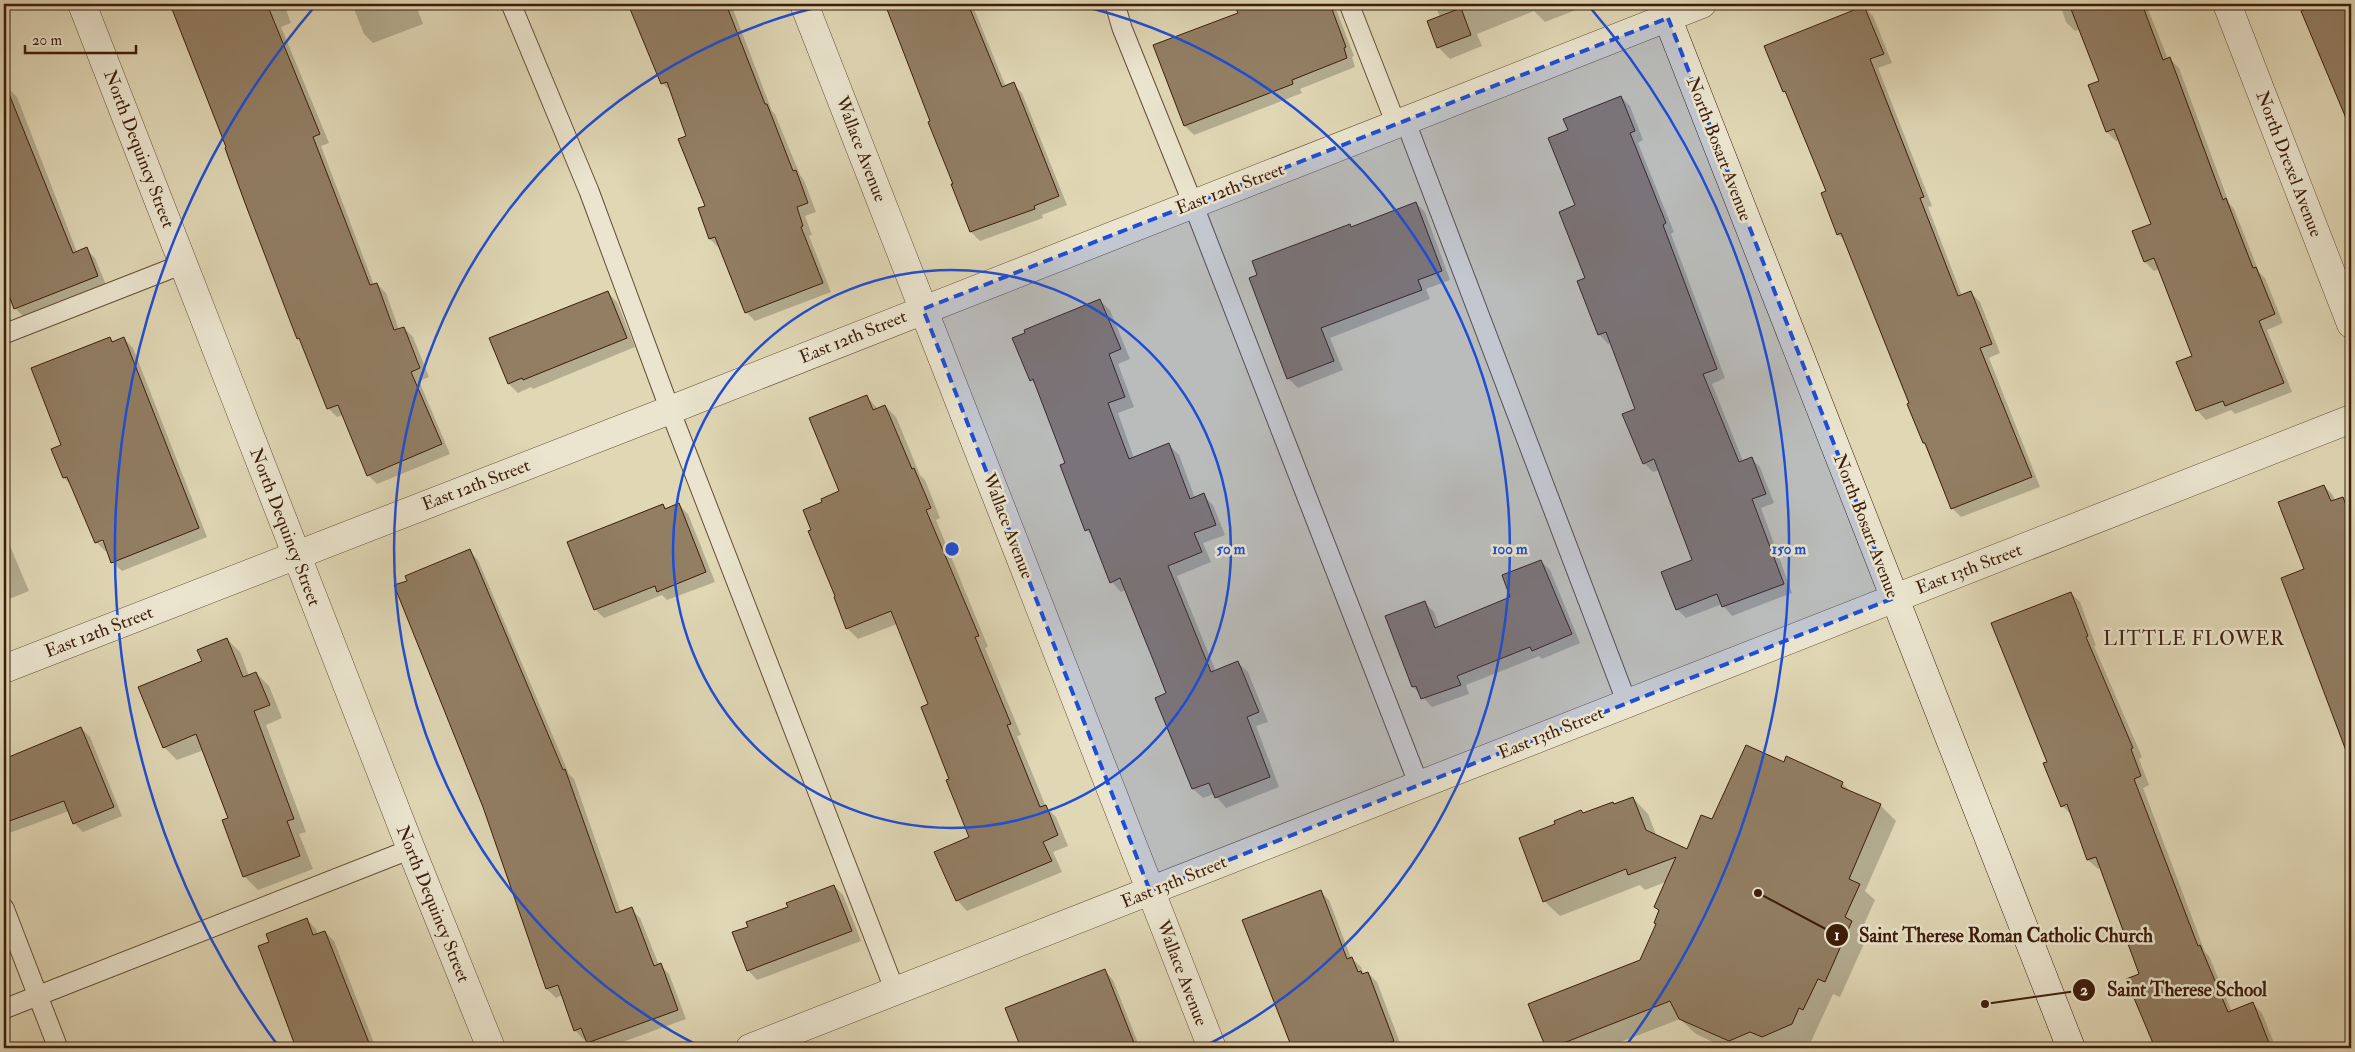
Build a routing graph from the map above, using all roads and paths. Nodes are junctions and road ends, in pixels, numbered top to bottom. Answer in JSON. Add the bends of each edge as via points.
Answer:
{"nodes":[{"id":1,"x":82,"y":4,"type":"edge"},
{"id":2,"x":511,"y":4,"type":"edge"},
{"id":3,"x":804,"y":4,"type":"edge"},
{"id":4,"x":1115,"y":4,"type":"edge"},
{"id":5,"x":1349,"y":4,"type":"edge"},
{"id":6,"x":1702,"y":4,"type":"edge"},
{"id":7,"x":2227,"y":4,"type":"edge"},
{"id":8,"x":1665,"y":11,"type":"edge"},
{"id":9,"x":1400,"y":122,"type":"junction"},
{"id":10,"x":1193,"y":204,"type":"junction"},
{"id":11,"x":183,"y":264,"type":"junction"},
{"id":12,"x":924,"y":309,"type":"junction"},
{"id":13,"x":2351,"y":324,"type":"edge"},
{"id":14,"x":4,"y":334,"type":"edge"},
{"id":15,"x":670,"y":410,"type":"junction"},
{"id":16,"x":2351,"y":419,"type":"edge"},
{"id":17,"x":296,"y":555,"type":"junction"},
{"id":18,"x":1894,"y":598,"type":"junction"},
{"id":19,"x":4,"y":669,"type":"edge"},
{"id":20,"x":1627,"y":703,"type":"junction"},
{"id":21,"x":1419,"y":785,"type":"junction"},
{"id":22,"x":410,"y":849,"type":"junction"},
{"id":23,"x":1150,"y":891,"type":"junction"},
{"id":24,"x":4,"y":908,"type":"edge"},
{"id":25,"x":895,"y":992,"type":"junction"},
{"id":26,"x":38,"y":996,"type":"junction"},
{"id":27,"x":4,"y":1009,"type":"edge"},
{"id":28,"x":58,"y":1048,"type":"edge"},
{"id":29,"x":491,"y":1048,"type":"edge"},
{"id":30,"x":750,"y":1048,"type":"edge"},
{"id":31,"x":1212,"y":1048,"type":"edge"},
{"id":32,"x":2071,"y":1048,"type":"edge"}],
"edges":[{"from":1,"to":11,"type":"street","name":"North Dequincy Street"},
{"from":2,"to":15,"type":"lane","via":[[589,191]]},
{"from":3,"to":12,"type":"street","name":"Wallace Avenue"},
{"from":4,"to":10,"type":"lane"},
{"from":5,"to":9,"type":"lane"},
{"from":6,"to":8,"type":"street","name":"East 12th Street"},
{"from":7,"to":13,"type":"street","name":"North Drexel Avenue"},
{"from":8,"to":9,"type":"street","name":"East 12th Street"},
{"from":8,"to":18,"type":"street","name":"North Bosart Avenue"},
{"from":9,"to":10,"type":"street","name":"East 12th Street"},
{"from":9,"to":20,"type":"lane"},
{"from":10,"to":12,"type":"street","name":"East 12th Street"},
{"from":10,"to":21,"type":"lane"},
{"from":11,"to":14,"type":"lane"},
{"from":11,"to":17,"type":"street","name":"North Dequincy Street"},
{"from":12,"to":15,"type":"street","name":"East 12th Street"},
{"from":12,"to":23,"type":"street","name":"Wallace Avenue"},
{"from":15,"to":17,"type":"street","name":"East 12th Street"},
{"from":15,"to":25,"type":"lane"},
{"from":16,"to":18,"type":"street","name":"East 13th Street"},
{"from":17,"to":19,"type":"street","name":"East 12th Street"},
{"from":17,"to":22,"type":"street","name":"North Dequincy Street"},
{"from":18,"to":20,"type":"street","name":"East 13th Street"},
{"from":18,"to":32,"type":"street","name":"North Bosart Avenue"},
{"from":20,"to":21,"type":"street","name":"East 13th Street"},
{"from":21,"to":23,"type":"street","name":"East 13th Street"},
{"from":22,"to":26,"type":"lane"},
{"from":22,"to":29,"type":"street","name":"North Dequincy Street"},
{"from":23,"to":25,"type":"street","name":"East 13th Street"},
{"from":23,"to":31,"type":"street","name":"Wallace Avenue"},
{"from":24,"to":26,"type":"lane"},
{"from":25,"to":30,"type":"street","name":"East 13th Street"},
{"from":26,"to":27,"type":"lane"},
{"from":26,"to":28,"type":"lane"}]}
